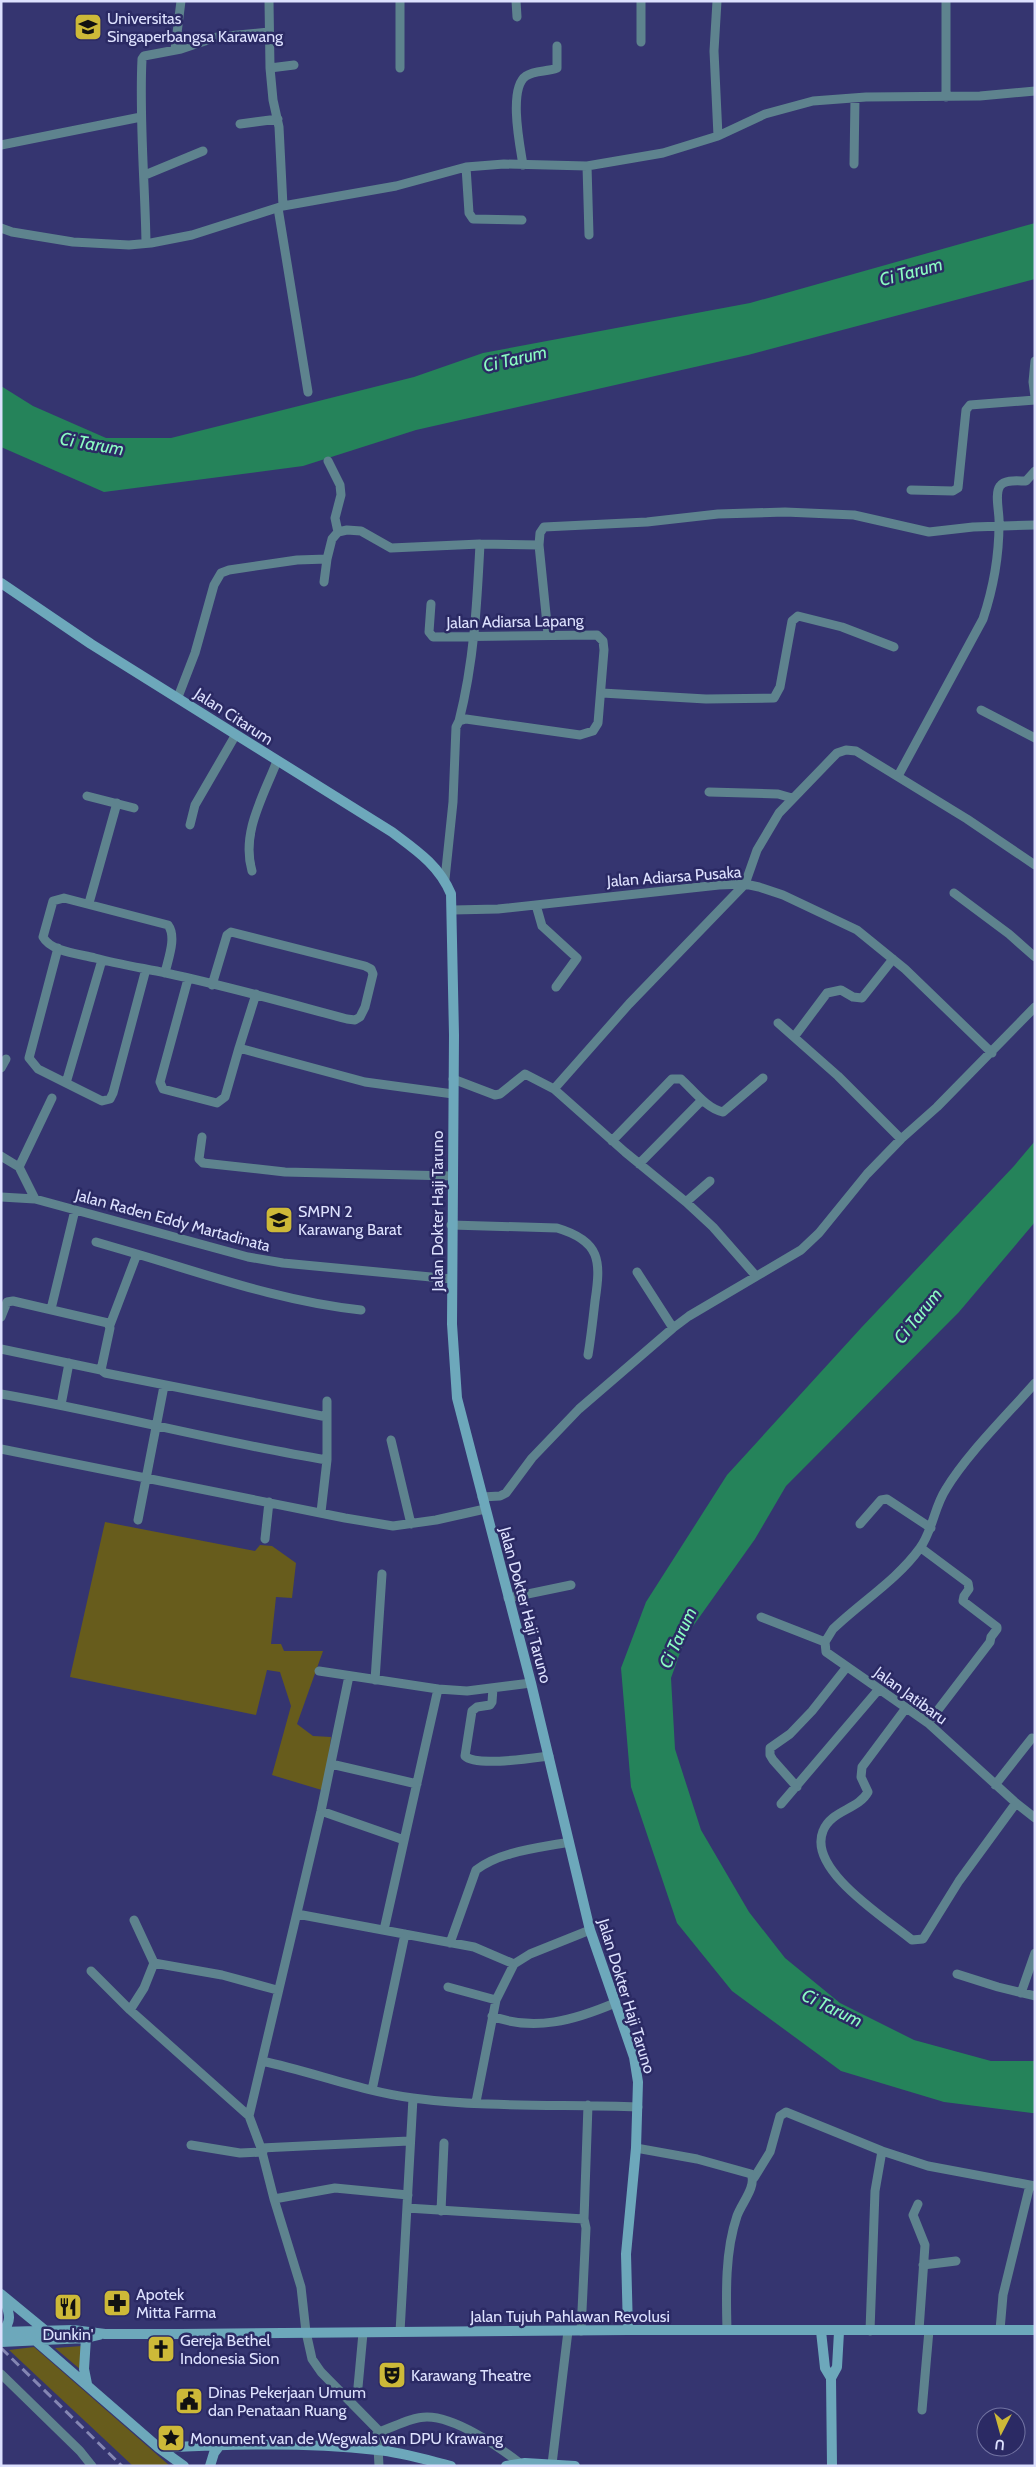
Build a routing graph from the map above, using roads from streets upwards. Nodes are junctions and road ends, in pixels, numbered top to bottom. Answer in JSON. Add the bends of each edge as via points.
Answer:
{"nodes":[{"id":1,"x":181,"y":1,"type":"edge"},
{"id":2,"x":269,"y":1,"type":"edge"},
{"id":3,"x":400,"y":1,"type":"edge"},
{"id":4,"x":516,"y":1,"type":"edge"},
{"id":5,"x":641,"y":1,"type":"edge"},
{"id":6,"x":717,"y":1,"type":"edge"},
{"id":7,"x":946,"y":1,"type":"edge"},
{"id":8,"x":517,"y":17,"type":"dead end"},
{"id":9,"x":269,"y":32,"type":"junction"},
{"id":10,"x":641,"y":42,"type":"dead end"},
{"id":11,"x":557,"y":46,"type":"dead end"},
{"id":12,"x":175,"y":49,"type":"junction"},
{"id":13,"x":294,"y":65,"type":"dead end"},
{"id":14,"x":270,"y":68,"type":"junction"},
{"id":15,"x":400,"y":68,"type":"dead end"},
{"id":16,"x":1035,"y":91,"type":"edge"},
{"id":17,"x":946,"y":97,"type":"junction"},
{"id":18,"x":855,"y":98,"type":"junction"},
{"id":19,"x":141,"y":117,"type":"junction"},
{"id":20,"x":278,"y":119,"type":"junction"},
{"id":21,"x":240,"y":124,"type":"dead end"},
{"id":22,"x":718,"y":136,"type":"junction"},
{"id":23,"x":1,"y":145,"type":"edge"},
{"id":24,"x":203,"y":151,"type":"dead end"},
{"id":25,"x":523,"y":164,"type":"junction"},
{"id":26,"x":854,"y":164,"type":"dead end"},
{"id":27,"x":587,"y":166,"type":"junction"},
{"id":28,"x":466,"y":167,"type":"junction"},
{"id":29,"x":145,"y":175,"type":"junction"},
{"id":30,"x":280,"y":207,"type":"junction"},
{"id":31,"x":522,"y":220,"type":"dead end"},
{"id":32,"x":1,"y":228,"type":"edge"},
{"id":33,"x":589,"y":235,"type":"dead end"},
{"id":34,"x":146,"y":243,"type":"junction"},
{"id":35,"x":1035,"y":361,"type":"edge"},
{"id":36,"x":1034,"y":382,"type":"edge"},
{"id":37,"x":308,"y":392,"type":"dead end"},
{"id":38,"x":1035,"y":398,"type":"edge"},
{"id":39,"x":328,"y":461,"type":"dead end"},
{"id":40,"x":1035,"y":471,"type":"edge"},
{"id":41,"x":911,"y":490,"type":"dead end"},
{"id":42,"x":999,"y":525,"type":"junction"},
{"id":43,"x":1035,"y":525,"type":"edge"},
{"id":44,"x":338,"y":532,"type":"junction"},
{"id":45,"x":480,"y":544,"type":"junction"},
{"id":46,"x":539,"y":545,"type":"junction"},
{"id":47,"x":327,"y":559,"type":"junction"},
{"id":48,"x":324,"y":582,"type":"dead end"},
{"id":49,"x":2,"y":586,"type":"edge"},
{"id":50,"x":431,"y":604,"type":"dead end"},
{"id":51,"x":548,"y":634,"type":"junction"},
{"id":52,"x":475,"y":636,"type":"junction"},
{"id":53,"x":894,"y":647,"type":"dead end"},
{"id":54,"x":602,"y":693,"type":"junction"},
{"id":55,"x":178,"y":697,"type":"junction"},
{"id":56,"x":981,"y":710,"type":"dead end"},
{"id":57,"x":459,"y":721,"type":"junction"},
{"id":58,"x":234,"y":736,"type":"junction"},
{"id":59,"x":1035,"y":738,"type":"edge"},
{"id":60,"x":277,"y":761,"type":"junction"},
{"id":61,"x":898,"y":776,"type":"junction"},
{"id":62,"x":709,"y":792,"type":"dead end"},
{"id":63,"x":87,"y":796,"type":"dead end"},
{"id":64,"x":792,"y":798,"type":"junction"},
{"id":65,"x":117,"y":803,"type":"junction"},
{"id":66,"x":134,"y":808,"type":"dead end"},
{"id":67,"x":190,"y":825,"type":"dead end"},
{"id":68,"x":1035,"y":865,"type":"edge"},
{"id":69,"x":252,"y":871,"type":"dead end"},
{"id":70,"x":445,"y":879,"type":"junction"},
{"id":71,"x":745,"y":884,"type":"junction"},
{"id":72,"x":954,"y":893,"type":"dead end"},
{"id":73,"x":90,"y":903,"type":"junction"},
{"id":74,"x":536,"y":905,"type":"junction"},
{"id":75,"x":453,"y":910,"type":"junction"},
{"id":76,"x":58,"y":948,"type":"junction"},
{"id":77,"x":1035,"y":957,"type":"edge"},
{"id":78,"x":893,"y":959,"type":"junction"},
{"id":79,"x":102,"y":960,"type":"junction"},
{"id":80,"x":146,"y":969,"type":"junction"},
{"id":81,"x":165,"y":973,"type":"junction"},
{"id":82,"x":188,"y":979,"type":"junction"},
{"id":83,"x":212,"y":984,"type":"junction"},
{"id":84,"x":556,"y":987,"type":"dead end"},
{"id":85,"x":256,"y":994,"type":"junction"},
{"id":86,"x":1035,"y":1007,"type":"edge"},
{"id":87,"x":778,"y":1023,"type":"dead end"},
{"id":88,"x":794,"y":1037,"type":"junction"},
{"id":89,"x":239,"y":1048,"type":"junction"},
{"id":90,"x":992,"y":1053,"type":"junction"},
{"id":91,"x":6,"y":1059,"type":"dead end"},
{"id":92,"x":1,"y":1068,"type":"edge"},
{"id":93,"x":763,"y":1078,"type":"dead end"},
{"id":94,"x":454,"y":1079,"type":"junction"},
{"id":95,"x":66,"y":1083,"type":"junction"},
{"id":96,"x":554,"y":1089,"type":"junction"},
{"id":97,"x":453,"y":1094,"type":"junction"},
{"id":98,"x":52,"y":1098,"type":"dead end"},
{"id":99,"x":702,"y":1100,"type":"junction"},
{"id":100,"x":202,"y":1137,"type":"dead end"},
{"id":101,"x":900,"y":1139,"type":"junction"},
{"id":102,"x":612,"y":1141,"type":"junction"},
{"id":103,"x":1,"y":1156,"type":"edge"},
{"id":104,"x":639,"y":1164,"type":"junction"},
{"id":105,"x":19,"y":1167,"type":"junction"},
{"id":106,"x":452,"y":1176,"type":"junction"},
{"id":107,"x":710,"y":1181,"type":"dead end"},
{"id":108,"x":1,"y":1197,"type":"edge"},
{"id":109,"x":35,"y":1199,"type":"junction"},
{"id":110,"x":686,"y":1202,"type":"junction"},
{"id":111,"x":75,"y":1210,"type":"junction"},
{"id":112,"x":451,"y":1225,"type":"junction"},
{"id":113,"x":96,"y":1242,"type":"dead end"},
{"id":114,"x":137,"y":1254,"type":"junction"},
{"id":115,"x":637,"y":1272,"type":"dead end"},
{"id":116,"x":756,"y":1276,"type":"junction"},
{"id":117,"x":452,"y":1279,"type":"junction"},
{"id":118,"x":51,"y":1309,"type":"junction"},
{"id":119,"x":361,"y":1310,"type":"dead end"},
{"id":120,"x":1,"y":1317,"type":"edge"},
{"id":121,"x":110,"y":1325,"type":"junction"},
{"id":122,"x":673,"y":1328,"type":"junction"},
{"id":123,"x":1,"y":1349,"type":"edge"},
{"id":124,"x":588,"y":1355,"type":"dead end"},
{"id":125,"x":70,"y":1363,"type":"junction"},
{"id":126,"x":101,"y":1370,"type":"junction"},
{"id":127,"x":1035,"y":1383,"type":"edge"},
{"id":128,"x":164,"y":1386,"type":"junction"},
{"id":129,"x":1,"y":1394,"type":"edge"},
{"id":130,"x":327,"y":1401,"type":"dead end"},
{"id":131,"x":61,"y":1404,"type":"junction"},
{"id":132,"x":327,"y":1417,"type":"junction"},
{"id":133,"x":158,"y":1425,"type":"junction"},
{"id":134,"x":392,"y":1440,"type":"dead end"},
{"id":135,"x":1,"y":1449,"type":"edge"},
{"id":136,"x":327,"y":1460,"type":"junction"},
{"id":137,"x":147,"y":1477,"type":"junction"},
{"id":138,"x":482,"y":1497,"type":"junction"},
{"id":139,"x":269,"y":1502,"type":"junction"},
{"id":140,"x":485,"y":1509,"type":"junction"},
{"id":141,"x":321,"y":1512,"type":"junction"},
{"id":142,"x":138,"y":1520,"type":"dead end"},
{"id":143,"x":412,"y":1524,"type":"junction"},
{"id":144,"x":860,"y":1524,"type":"dead end"},
{"id":145,"x":932,"y":1528,"type":"junction"},
{"id":146,"x":265,"y":1539,"type":"dead end"},
{"id":147,"x":921,"y":1548,"type":"junction"},
{"id":148,"x":382,"y":1574,"type":"dead end"},
{"id":149,"x":571,"y":1585,"type":"dead end"},
{"id":150,"x":508,"y":1598,"type":"junction"},
{"id":151,"x":761,"y":1617,"type":"dead end"},
{"id":152,"x":825,"y":1642,"type":"junction"},
{"id":153,"x":846,"y":1668,"type":"junction"},
{"id":154,"x":319,"y":1671,"type":"dead end"},
{"id":155,"x":349,"y":1676,"type":"junction"},
{"id":156,"x":375,"y":1680,"type":"junction"},
{"id":157,"x":532,"y":1683,"type":"junction"},
{"id":158,"x":493,"y":1688,"type":"junction"},
{"id":159,"x":438,"y":1689,"type":"junction"},
{"id":160,"x":879,"y":1689,"type":"junction"},
{"id":161,"x":906,"y":1708,"type":"junction"},
{"id":162,"x":928,"y":1723,"type":"junction"},
{"id":163,"x":1032,"y":1738,"type":"dead end"},
{"id":164,"x":549,"y":1756,"type":"junction"},
{"id":165,"x":331,"y":1764,"type":"junction"},
{"id":166,"x":417,"y":1784,"type":"junction"},
{"id":167,"x":996,"y":1785,"type":"junction"},
{"id":168,"x":797,"y":1787,"type":"junction"},
{"id":169,"x":781,"y":1804,"type":"dead end"},
{"id":170,"x":1016,"y":1804,"type":"junction"},
{"id":171,"x":321,"y":1811,"type":"junction"},
{"id":172,"x":1035,"y":1818,"type":"edge"},
{"id":173,"x":404,"y":1840,"type":"junction"},
{"id":174,"x":569,"y":1842,"type":"junction"},
{"id":175,"x":296,"y":1914,"type":"junction"},
{"id":176,"x":134,"y":1920,"type":"dead end"},
{"id":177,"x":384,"y":1930,"type":"junction"},
{"id":178,"x":590,"y":1930,"type":"junction"},
{"id":179,"x":405,"y":1934,"type":"junction"},
{"id":180,"x":450,"y":1943,"type":"junction"},
{"id":181,"x":1035,"y":1953,"type":"edge"},
{"id":182,"x":154,"y":1963,"type":"junction"},
{"id":183,"x":514,"y":1964,"type":"junction"},
{"id":184,"x":91,"y":1971,"type":"dead end"},
{"id":185,"x":957,"y":1974,"type":"dead end"},
{"id":186,"x":448,"y":1987,"type":"dead end"},
{"id":187,"x":278,"y":1990,"type":"junction"},
{"id":188,"x":1021,"y":1993,"type":"junction"},
{"id":189,"x":1035,"y":1996,"type":"edge"},
{"id":190,"x":496,"y":2000,"type":"junction"},
{"id":191,"x":615,"y":2004,"type":"junction"},
{"id":192,"x":130,"y":2010,"type":"junction"},
{"id":193,"x":492,"y":2016,"type":"junction"},
{"id":194,"x":262,"y":2061,"type":"junction"},
{"id":195,"x":372,"y":2090,"type":"junction"},
{"id":196,"x":413,"y":2098,"type":"junction"},
{"id":197,"x":476,"y":2102,"type":"junction"},
{"id":198,"x":588,"y":2105,"type":"junction"},
{"id":199,"x":638,"y":2107,"type":"junction"},
{"id":200,"x":249,"y":2116,"type":"junction"},
{"id":201,"x":409,"y":2141,"type":"junction"},
{"id":202,"x":444,"y":2143,"type":"dead end"},
{"id":203,"x":191,"y":2145,"type":"dead end"},
{"id":204,"x":636,"y":2148,"type":"junction"},
{"id":205,"x":262,"y":2150,"type":"junction"},
{"id":206,"x":882,"y":2151,"type":"junction"},
{"id":207,"x":754,"y":2178,"type":"junction"},
{"id":208,"x":1032,"y":2185,"type":"edge"},
{"id":209,"x":408,"y":2195,"type":"junction"},
{"id":210,"x":274,"y":2199,"type":"junction"},
{"id":211,"x":918,"y":2204,"type":"dead end"},
{"id":212,"x":407,"y":2208,"type":"junction"},
{"id":213,"x":441,"y":2211,"type":"junction"},
{"id":214,"x":584,"y":2219,"type":"junction"},
{"id":215,"x":956,"y":2261,"type":"dead end"},
{"id":216,"x":923,"y":2265,"type":"junction"},
{"id":217,"x":3,"y":2296,"type":"edge"},
{"id":218,"x":581,"y":2330,"type":"junction"},
{"id":219,"x":628,"y":2330,"type":"junction"},
{"id":220,"x":727,"y":2330,"type":"junction"},
{"id":221,"x":924,"y":2330,"type":"junction"},
{"id":222,"x":1000,"y":2330,"type":"junction"},
{"id":223,"x":1035,"y":2330,"type":"edge"},
{"id":224,"x":46,"y":2331,"type":"junction"},
{"id":225,"x":568,"y":2331,"type":"junction"},
{"id":226,"x":821,"y":2331,"type":"junction"},
{"id":227,"x":870,"y":2331,"type":"junction"},
{"id":228,"x":2,"y":2332,"type":"edge"},
{"id":229,"x":312,"y":2332,"type":"junction"},
{"id":230,"x":400,"y":2332,"type":"junction"},
{"id":231,"x":839,"y":2332,"type":"junction"},
{"id":232,"x":363,"y":2333,"type":"junction"},
{"id":233,"x":105,"y":2334,"type":"junction"},
{"id":234,"x":86,"y":2338,"type":"junction"},
{"id":235,"x":36,"y":2341,"type":"junction"},
{"id":236,"x":1,"y":2342,"type":"edge"},
{"id":237,"x":1,"y":2374,"type":"edge"},
{"id":238,"x":831,"y":2378,"type":"junction"},
{"id":239,"x":87,"y":2384,"type":"junction"},
{"id":240,"x":358,"y":2387,"type":"dead end"},
{"id":241,"x":922,"y":2410,"type":"dead end"},
{"id":242,"x":379,"y":2432,"type":"junction"},
{"id":243,"x":220,"y":2445,"type":"junction"},
{"id":244,"x":159,"y":2448,"type":"junction"},
{"id":245,"x":383,"y":2451,"type":"junction"},
{"id":246,"x":521,"y":2464,"type":"junction"},
{"id":247,"x":552,"y":2464,"type":"junction"},
{"id":248,"x":92,"y":2466,"type":"edge"},
{"id":249,"x":184,"y":2466,"type":"edge"},
{"id":250,"x":210,"y":2466,"type":"edge"},
{"id":251,"x":379,"y":2466,"type":"edge"},
{"id":252,"x":452,"y":2466,"type":"edge"},
{"id":253,"x":506,"y":2466,"type":"edge"},
{"id":254,"x":575,"y":2466,"type":"edge"},
{"id":255,"x":832,"y":2466,"type":"edge"}],
"edges":[{"from":1,"to":12,"type":"street"},
{"from":2,"to":9,"type":"street"},
{"from":3,"to":15,"type":"street"},
{"from":4,"to":8,"type":"street"},
{"from":5,"to":10,"type":"street"},
{"from":6,"to":22,"type":"street","via":[[714,51]]},
{"from":7,"to":17,"type":"street"},
{"from":9,"to":12,"type":"street","via":[[217,37]]},
{"from":9,"to":14,"type":"street"},
{"from":11,"to":25,"type":"street","via":[[557,68],[525,76],[518,91],[516,107]]},
{"from":12,"to":19,"type":"street","via":[[146,55],[142,59]]},
{"from":13,"to":14,"type":"street"},
{"from":14,"to":20,"type":"street"},
{"from":16,"to":17,"type":"street"},
{"from":17,"to":18,"type":"street"},
{"from":18,"to":22,"type":"street","via":[[813,101],[783,108]]},
{"from":18,"to":26,"type":"street"},
{"from":19,"to":23,"type":"street"},
{"from":19,"to":29,"type":"street"},
{"from":20,"to":21,"type":"street"},
{"from":20,"to":30,"type":"street"},
{"from":22,"to":27,"type":"street","via":[[663,154]]},
{"from":24,"to":29,"type":"street"},
{"from":25,"to":27,"type":"street"},
{"from":25,"to":28,"type":"street"},
{"from":27,"to":33,"type":"street"},
{"from":28,"to":30,"type":"street","via":[[396,186]]},
{"from":28,"to":31,"type":"street","via":[[469,213],[473,219]]},
{"from":29,"to":34,"type":"street"},
{"from":30,"to":34,"type":"street","via":[[192,235]]},
{"from":30,"to":37,"type":"street"},
{"from":32,"to":34,"type":"street","via":[[73,242]]},
{"from":35,"to":36,"type":"street"},
{"from":36,"to":38,"type":"street"},
{"from":38,"to":41,"type":"street","via":[[970,405],[966,410],[958,488],[953,491]]},
{"from":39,"to":44,"type":"street","via":[[340,486],[335,518]]},
{"from":40,"to":42,"type":"street","via":[[1026,481],[1001,484],[998,490]]},
{"from":42,"to":43,"type":"street"},
{"from":42,"to":46,"type":"street","via":[[929,532],[854,515],[733,514],[544,527]]},
{"from":42,"to":61,"type":"street","via":[[991,594],[983,619]]},
{"from":44,"to":45,"type":"street","via":[[361,531],[391,548]]},
{"from":44,"to":47,"type":"street","via":[[332,539]]},
{"from":45,"to":46,"type":"street"},
{"from":45,"to":52,"type":"street"},
{"from":46,"to":51,"type":"street"},
{"from":47,"to":48,"type":"street"},
{"from":47,"to":55,"type":"street","via":[[221,573],[211,592],[195,653]]},
{"from":49,"to":55,"type":"street","name":"Jalan Citarum"},
{"from":50,"to":52,"type":"street","name":"Jalan Adiarsa Lapang","via":[[429,632],[434,637]]},
{"from":51,"to":52,"type":"street","name":"Jalan Adiarsa Lapang"},
{"from":51,"to":54,"type":"street","name":"Jalan Adiarsa Lapang","via":[[597,636],[603,641]]},
{"from":52,"to":57,"type":"street"},
{"from":53,"to":54,"type":"street","via":[[842,627],[798,616],[792,621],[780,687],[774,698],[706,699]]},
{"from":54,"to":57,"type":"street","name":"Jalan Adiarsa Lapang","via":[[598,723],[593,731],[580,735],[466,719]]},
{"from":55,"to":58,"type":"street","name":"Jalan Citarum"},
{"from":56,"to":59,"type":"street"},
{"from":57,"to":70,"type":"street"},
{"from":58,"to":60,"type":"street","name":"Jalan Citarum"},
{"from":58,"to":67,"type":"street","via":[[195,805]]},
{"from":60,"to":69,"type":"street","via":[[251,827],[248,856]]},
{"from":60,"to":70,"type":"street","name":"Jalan Citarum","via":[[392,832],[427,858]]},
{"from":61,"to":64,"type":"street","via":[[856,752],[846,750],[832,758]]},
{"from":61,"to":68,"type":"street"},
{"from":62,"to":64,"type":"street","via":[[778,794]]},
{"from":63,"to":65,"type":"street"},
{"from":64,"to":71,"type":"street","via":[[767,829]]},
{"from":65,"to":66,"type":"street"},
{"from":65,"to":73,"type":"street"},
{"from":70,"to":75,"type":"street","name":"Jalan Dokter Haji Taruno"},
{"from":71,"to":74,"type":"street","name":"Jalan Adiarsa Pusaka","via":[[719,884]]},
{"from":71,"to":78,"type":"street","name":"Jalan Adiarsa Pusaka","via":[[783,895],[848,926]]},
{"from":71,"to":96,"type":"street","via":[[629,1004]]},
{"from":72,"to":77,"type":"street"},
{"from":73,"to":76,"type":"street","via":[[64,898],[53,901],[43,937]]},
{"from":73,"to":81,"type":"street","via":[[168,925],[172,940]]},
{"from":74,"to":75,"type":"street","name":"Jalan Adiarsa Pusaka"},
{"from":74,"to":84,"type":"street","via":[[542,926],[577,958]]},
{"from":75,"to":94,"type":"street","name":"Jalan Dokter Haji Taruno"},
{"from":76,"to":79,"type":"street"},
{"from":76,"to":95,"type":"street","via":[[28,1058],[38,1069]]},
{"from":78,"to":88,"type":"street","via":[[862,998],[841,990],[827,993]]},
{"from":78,"to":90,"type":"street","name":"Jalan Adiarsa Pusaka"},
{"from":79,"to":80,"type":"street"},
{"from":79,"to":95,"type":"street"},
{"from":80,"to":81,"type":"street"},
{"from":80,"to":95,"type":"street","via":[[110,1099],[102,1101]]},
{"from":81,"to":82,"type":"street"},
{"from":82,"to":83,"type":"street"},
{"from":82,"to":89,"type":"street","via":[[160,1082],[163,1089],[221,1102]]},
{"from":83,"to":85,"type":"street"},
{"from":83,"to":85,"type":"street","via":[[226,935],[231,932],[365,966],[373,974],[365,1007],[360,1018],[355,1020]]},
{"from":85,"to":89,"type":"street"},
{"from":86,"to":90,"type":"street"},
{"from":87,"to":88,"type":"street"},
{"from":88,"to":101,"type":"street","via":[[857,1094]]},
{"from":89,"to":97,"type":"street","via":[[365,1082]]},
{"from":90,"to":101,"type":"street"},
{"from":91,"to":92,"type":"street"},
{"from":93,"to":99,"type":"street","via":[[723,1112]]},
{"from":94,"to":96,"type":"street","via":[[495,1095],[524,1074]]},
{"from":94,"to":97,"type":"street","name":"Jalan Dokter Haji Taruno"},
{"from":96,"to":102,"type":"street"},
{"from":97,"to":106,"type":"street","name":"Jalan Dokter Haji Taruno"},
{"from":98,"to":105,"type":"street"},
{"from":99,"to":102,"type":"street","via":[[681,1079],[672,1079]]},
{"from":99,"to":104,"type":"street"},
{"from":100,"to":106,"type":"street","via":[[199,1159],[203,1163],[285,1172]]},
{"from":101,"to":116,"type":"street","via":[[807,1244]]},
{"from":102,"to":104,"type":"street"},
{"from":103,"to":105,"type":"street"},
{"from":104,"to":110,"type":"street"},
{"from":105,"to":109,"type":"street"},
{"from":106,"to":112,"type":"street","name":"Jalan Dokter Haji Taruno"},
{"from":107,"to":110,"type":"street"},
{"from":108,"to":109,"type":"street","name":"Jalan Raden Eddy Martadinata"},
{"from":109,"to":111,"type":"street","name":"Jalan Raden Eddy Martadinata"},
{"from":110,"to":116,"type":"street"},
{"from":111,"to":117,"type":"street","name":"Jalan Raden Eddy Martadinata","via":[[248,1257]]},
{"from":111,"to":118,"type":"street"},
{"from":112,"to":117,"type":"street","name":"Jalan Dokter Haji Taruno"},
{"from":112,"to":124,"type":"street","via":[[557,1228],[571,1232],[591,1246],[599,1273]]},
{"from":113,"to":114,"type":"street"},
{"from":114,"to":119,"type":"street","via":[[279,1297]]},
{"from":114,"to":121,"type":"street"},
{"from":115,"to":122,"type":"street"},
{"from":116,"to":122,"type":"street"},
{"from":117,"to":138,"type":"street","name":"Jalan Dokter Haji Taruno","via":[[456,1398]]},
{"from":118,"to":120,"type":"street","via":[[12,1301],[7,1302]]},
{"from":118,"to":121,"type":"street","via":[[103,1320]]},
{"from":121,"to":126,"type":"street"},
{"from":122,"to":138,"type":"street","via":[[585,1403],[532,1458],[506,1493]]},
{"from":123,"to":125,"type":"street"},
{"from":125,"to":126,"type":"street"},
{"from":125,"to":131,"type":"street"},
{"from":126,"to":128,"type":"street"},
{"from":127,"to":145,"type":"street","via":[[954,1475],[942,1496]]},
{"from":128,"to":132,"type":"street"},
{"from":128,"to":133,"type":"street"},
{"from":129,"to":131,"type":"street"},
{"from":130,"to":132,"type":"street"},
{"from":131,"to":133,"type":"street"},
{"from":132,"to":136,"type":"street"},
{"from":133,"to":136,"type":"street"},
{"from":133,"to":137,"type":"street"},
{"from":134,"to":143,"type":"street"},
{"from":135,"to":137,"type":"street"},
{"from":136,"to":141,"type":"street"},
{"from":137,"to":139,"type":"street"},
{"from":137,"to":142,"type":"street"},
{"from":138,"to":140,"type":"street","name":"Jalan Dokter Haji Taruno"},
{"from":139,"to":141,"type":"street"},
{"from":139,"to":146,"type":"street"},
{"from":140,"to":143,"type":"street"},
{"from":140,"to":150,"type":"street","name":"Jalan Dokter Haji Taruno"},
{"from":141,"to":143,"type":"street","via":[[393,1526]]},
{"from":144,"to":145,"type":"street","via":[[881,1500],[887,1499]]},
{"from":145,"to":147,"type":"street"},
{"from":147,"to":152,"type":"street","via":[[833,1629]]},
{"from":147,"to":162,"type":"street","via":[[968,1583],[969,1589],[963,1601],[997,1627],[990,1642]]},
{"from":148,"to":156,"type":"street"},
{"from":149,"to":150,"type":"street"},
{"from":150,"to":157,"type":"street","name":"Jalan Dokter Haji Taruno"},
{"from":151,"to":152,"type":"street"},
{"from":152,"to":153,"type":"street","name":"Jalan Jatibaru","via":[[826,1652]]},
{"from":153,"to":160,"type":"street","name":"Jalan Jatibaru"},
{"from":153,"to":168,"type":"street","via":[[790,1734],[770,1748],[770,1756]]},
{"from":154,"to":155,"type":"street"},
{"from":155,"to":156,"type":"street"},
{"from":155,"to":165,"type":"street"},
{"from":156,"to":159,"type":"street"},
{"from":157,"to":158,"type":"street"},
{"from":157,"to":164,"type":"street","name":"Jalan Dokter Haji Taruno"},
{"from":158,"to":159,"type":"street","via":[[467,1691]]},
{"from":158,"to":164,"type":"street","via":[[490,1705],[472,1711],[465,1756],[472,1760],[496,1761]]},
{"from":159,"to":166,"type":"street"},
{"from":160,"to":161,"type":"street","name":"Jalan Jatibaru"},
{"from":160,"to":168,"type":"street"},
{"from":161,"to":162,"type":"street","name":"Jalan Jatibaru"},
{"from":161,"to":170,"type":"street","via":[[862,1767],[861,1777],[868,1792],[864,1798],[839,1812],[823,1831],[821,1843],[830,1868],[851,1892],[912,1940],[923,1939],[959,1881]]},
{"from":162,"to":167,"type":"street","name":"Jalan Jatibaru"},
{"from":163,"to":167,"type":"street"},
{"from":164,"to":174,"type":"street","name":"Jalan Dokter Haji Taruno"},
{"from":165,"to":166,"type":"street"},
{"from":165,"to":171,"type":"street"},
{"from":166,"to":173,"type":"street"},
{"from":167,"to":170,"type":"street","name":"Jalan Jatibaru"},
{"from":168,"to":169,"type":"street"},
{"from":170,"to":172,"type":"street","name":"Jalan Jatibaru"},
{"from":171,"to":173,"type":"street"},
{"from":171,"to":175,"type":"street"},
{"from":173,"to":177,"type":"street"},
{"from":174,"to":178,"type":"street","name":"Jalan Dokter Haji Taruno"},
{"from":174,"to":180,"type":"street","via":[[514,1854],[476,1870]]},
{"from":175,"to":177,"type":"street"},
{"from":175,"to":187,"type":"street"},
{"from":176,"to":182,"type":"street"},
{"from":177,"to":179,"type":"street"},
{"from":178,"to":183,"type":"street","via":[[530,1954]]},
{"from":178,"to":191,"type":"street","name":"Jalan Dokter Haji Taruno"},
{"from":179,"to":180,"type":"street"},
{"from":179,"to":195,"type":"street"},
{"from":180,"to":183,"type":"street","via":[[474,1947]]},
{"from":181,"to":188,"type":"street"},
{"from":182,"to":187,"type":"street"},
{"from":182,"to":192,"type":"street"},
{"from":183,"to":190,"type":"street"},
{"from":184,"to":192,"type":"street"},
{"from":185,"to":188,"type":"street"},
{"from":186,"to":190,"type":"street"},
{"from":187,"to":194,"type":"street"},
{"from":188,"to":189,"type":"street"},
{"from":190,"to":193,"type":"street"},
{"from":191,"to":193,"type":"street","via":[[548,2024],[520,2023]]},
{"from":191,"to":199,"type":"street","name":"Jalan Dokter Haji Taruno","via":[[634,2057]]},
{"from":192,"to":200,"type":"street"},
{"from":193,"to":197,"type":"street"},
{"from":194,"to":195,"type":"street"},
{"from":194,"to":200,"type":"street"},
{"from":195,"to":196,"type":"street"},
{"from":196,"to":197,"type":"street"},
{"from":196,"to":201,"type":"street"},
{"from":197,"to":198,"type":"street"},
{"from":198,"to":199,"type":"street"},
{"from":198,"to":214,"type":"street"},
{"from":199,"to":204,"type":"street","name":"Jalan Dokter Haji Taruno"},
{"from":200,"to":205,"type":"street"},
{"from":201,"to":205,"type":"street"},
{"from":201,"to":209,"type":"street"},
{"from":202,"to":213,"type":"street"},
{"from":203,"to":205,"type":"street","via":[[240,2153]]},
{"from":204,"to":207,"type":"street","via":[[722,2164],[748,2171]]},
{"from":204,"to":219,"type":"street","name":"Jalan Dokter Haji Taruno","via":[[626,2254]]},
{"from":205,"to":210,"type":"street"},
{"from":206,"to":207,"type":"street","via":[[786,2112],[780,2116],[770,2152]]},
{"from":206,"to":208,"type":"street","via":[[928,2166]]},
{"from":206,"to":227,"type":"street","via":[[874,2219]]},
{"from":207,"to":220,"type":"street","via":[[732,2232]]},
{"from":208,"to":222,"type":"street","via":[[1003,2295]]},
{"from":209,"to":210,"type":"street","via":[[335,2188]]},
{"from":209,"to":212,"type":"street"},
{"from":210,"to":229,"type":"street"},
{"from":211,"to":216,"type":"street","via":[[913,2215],[924,2238]]},
{"from":212,"to":213,"type":"street"},
{"from":212,"to":230,"type":"street"},
{"from":213,"to":214,"type":"street"},
{"from":214,"to":218,"type":"street"},
{"from":215,"to":216,"type":"street"},
{"from":216,"to":221,"type":"street"},
{"from":217,"to":224,"type":"street"},
{"from":217,"to":228,"type":"street","via":[[10,2318]]},
{"from":218,"to":219,"type":"street","name":"Jalan Tujuh Pahlawan Revolusi"},
{"from":218,"to":225,"type":"street","name":"Jalan Tujuh Pahlawan Revolusi"},
{"from":219,"to":220,"type":"street","name":"Jalan Tujuh Pahlawan Revolusi"},
{"from":220,"to":226,"type":"street","name":"Jalan Tujuh Pahlawan Revolusi"},
{"from":221,"to":222,"type":"street","name":"Jalan Tujuh Pahlawan Revolusi"},
{"from":221,"to":227,"type":"street","name":"Jalan Tujuh Pahlawan Revolusi"},
{"from":221,"to":241,"type":"street"},
{"from":222,"to":223,"type":"street","name":"Jalan Tujuh Pahlawan Revolusi"},
{"from":224,"to":228,"type":"street","name":"Jalan Tujuh Pahlawan Revolusi"},
{"from":224,"to":233,"type":"street","name":"Jalan Tujuh Pahlawan Revolusi"},
{"from":225,"to":230,"type":"street","name":"Jalan Tujuh Pahlawan Revolusi"},
{"from":225,"to":247,"type":"street"},
{"from":226,"to":231,"type":"street","name":"Jalan Tujuh Pahlawan Revolusi"},
{"from":226,"to":238,"type":"street","via":[[825,2368]]},
{"from":227,"to":231,"type":"street","name":"Jalan Tujuh Pahlawan Revolusi"},
{"from":229,"to":232,"type":"street","name":"Jalan Tujuh Pahlawan Revolusi"},
{"from":229,"to":233,"type":"street","name":"Jalan Tujuh Pahlawan Revolusi"},
{"from":229,"to":242,"type":"street","via":[[312,2359]]},
{"from":230,"to":232,"type":"street","name":"Jalan Tujuh Pahlawan Revolusi"},
{"from":231,"to":238,"type":"street","via":[[837,2367]]},
{"from":232,"to":240,"type":"street"},
{"from":233,"to":234,"type":"street","name":"Jalan Tujuh Pahlawan Revolusi"},
{"from":234,"to":235,"type":"street","name":"Jalan Tujuh Pahlawan Revolusi"},
{"from":234,"to":239,"type":"street","via":[[84,2368]]},
{"from":235,"to":236,"type":"street","name":"Jalan Tujuh Pahlawan Revolusi"},
{"from":235,"to":239,"type":"street"},
{"from":237,"to":248,"type":"street"},
{"from":238,"to":255,"type":"street"},
{"from":239,"to":244,"type":"street"},
{"from":242,"to":245,"type":"street"},
{"from":242,"to":246,"type":"street","via":[[416,2419],[435,2418],[469,2432]]},
{"from":243,"to":244,"type":"street"},
{"from":243,"to":245,"type":"street","via":[[257,2443]]},
{"from":243,"to":250,"type":"street"},
{"from":244,"to":249,"type":"street"},
{"from":245,"to":251,"type":"street"},
{"from":245,"to":252,"type":"street"},
{"from":246,"to":247,"type":"street"},
{"from":246,"to":253,"type":"street"},
{"from":247,"to":254,"type":"street"}]}
